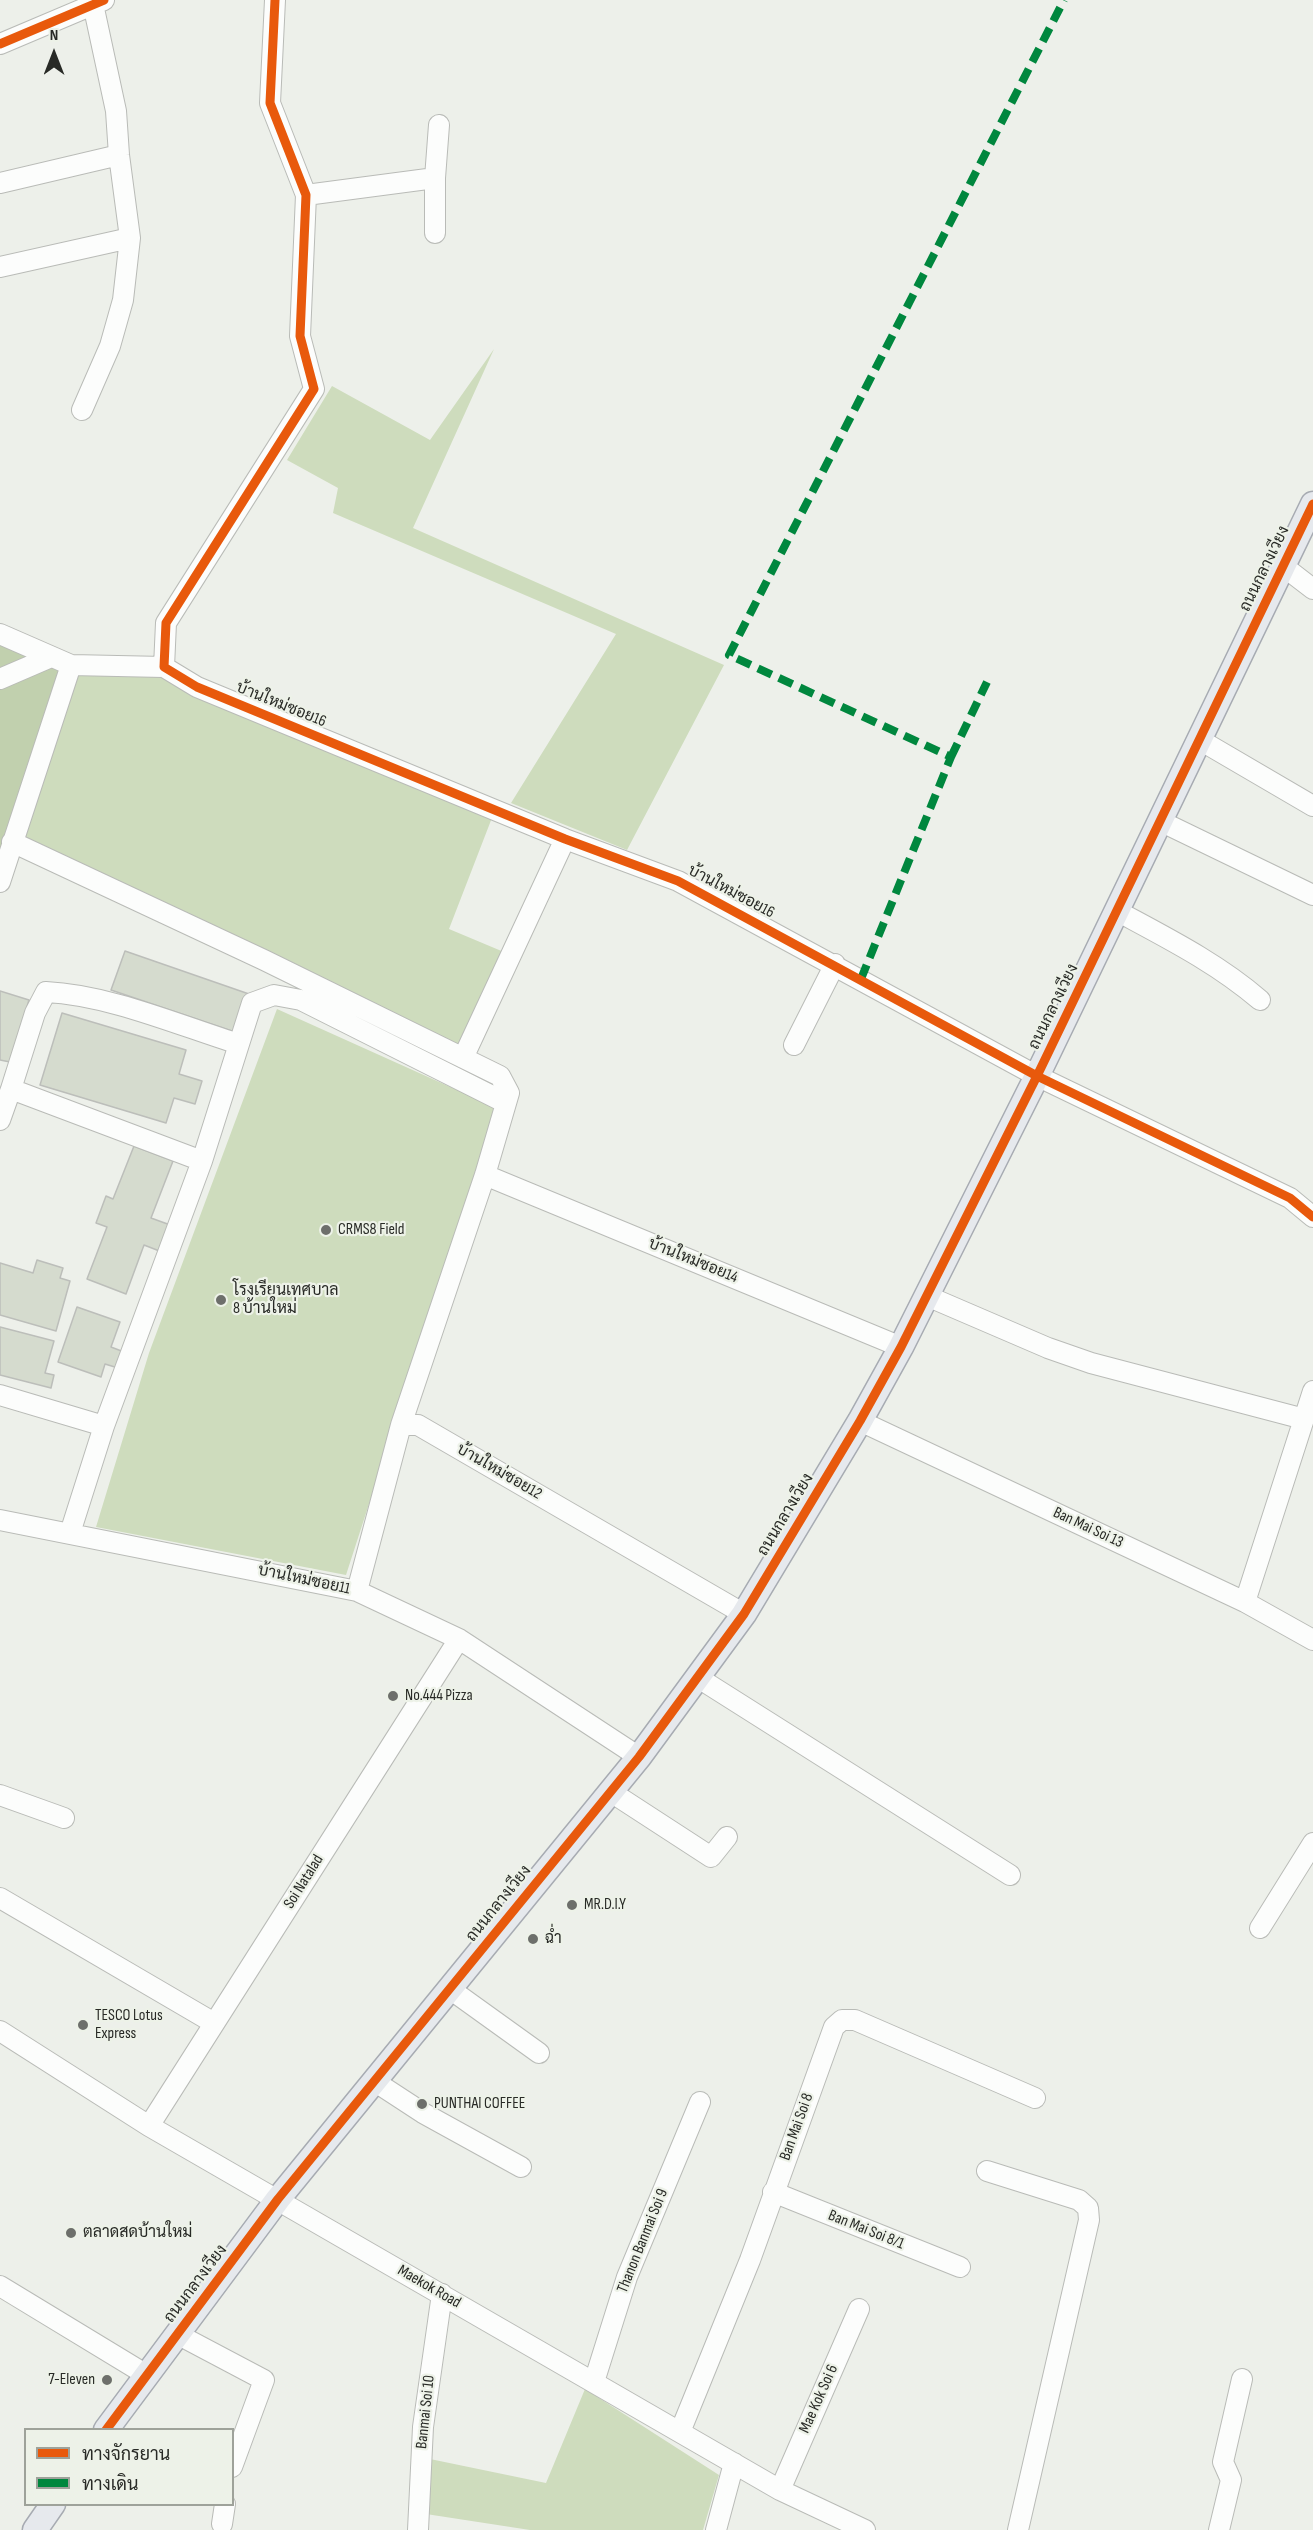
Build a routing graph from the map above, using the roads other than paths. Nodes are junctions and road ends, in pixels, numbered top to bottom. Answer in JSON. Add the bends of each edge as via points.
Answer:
{"nodes":[{"id":1,"x":274,"y":0,"type":"edge"},
{"id":2,"x":99,"y":2,"type":"edge"},
{"id":3,"x":0,"y":44,"type":"edge"},
{"id":4,"x":440,"y":125,"type":"dead end"},
{"id":5,"x":119,"y":155,"type":"junction"},
{"id":6,"x":435,"y":178,"type":"junction"},
{"id":7,"x":0,"y":183,"type":"edge"},
{"id":8,"x":306,"y":195,"type":"junction"},
{"id":9,"x":435,"y":233,"type":"dead end"},
{"id":10,"x":130,"y":238,"type":"junction"},
{"id":11,"x":0,"y":267,"type":"edge"},
{"id":12,"x":82,"y":410,"type":"dead end"},
{"id":13,"x":1313,"y":504,"type":"edge"},
{"id":14,"x":1283,"y":566,"type":"junction"},
{"id":15,"x":1313,"y":589,"type":"edge"},
{"id":16,"x":0,"y":634,"type":"edge"},
{"id":17,"x":51,"y":657,"type":"junction"},
{"id":18,"x":71,"y":665,"type":"junction"},
{"id":19,"x":164,"y":667,"type":"junction"},
{"id":20,"x":0,"y":679,"type":"edge"},
{"id":21,"x":1200,"y":740,"type":"junction"},
{"id":22,"x":1313,"y":806,"type":"edge"},
{"id":23,"x":1160,"y":821,"type":"junction"},
{"id":24,"x":564,"y":839,"type":"junction"},
{"id":25,"x":12,"y":842,"type":"junction"},
{"id":26,"x":0,"y":882,"type":"edge"},
{"id":27,"x":1313,"y":895,"type":"edge"},
{"id":28,"x":1117,"y":911,"type":"junction"},
{"id":29,"x":835,"y":964,"type":"junction"},
{"id":30,"x":1260,"y":1000,"type":"dead end"},
{"id":31,"x":239,"y":1044,"type":"junction"},
{"id":32,"x":794,"y":1045,"type":"dead end"},
{"id":33,"x":463,"y":1058,"type":"junction"},
{"id":34,"x":1037,"y":1076,"type":"junction"},
{"id":35,"x":11,"y":1089,"type":"junction"},
{"id":36,"x":506,"y":1103,"type":"junction"},
{"id":37,"x":0,"y":1120,"type":"edge"},
{"id":38,"x":202,"y":1161,"type":"junction"},
{"id":39,"x":485,"y":1175,"type":"junction"},
{"id":40,"x":1313,"y":1217,"type":"edge"},
{"id":41,"x":927,"y":1296,"type":"junction"},
{"id":42,"x":901,"y":1347,"type":"junction"},
{"id":43,"x":1313,"y":1391,"type":"edge"},
{"id":44,"x":0,"y":1395,"type":"edge"},
{"id":45,"x":1304,"y":1419,"type":"junction"},
{"id":46,"x":860,"y":1421,"type":"junction"},
{"id":47,"x":401,"y":1425,"type":"junction"},
{"id":48,"x":104,"y":1426,"type":"junction"},
{"id":49,"x":0,"y":1521,"type":"edge"},
{"id":50,"x":70,"y":1533,"type":"junction"},
{"id":51,"x":357,"y":1591,"type":"junction"},
{"id":52,"x":1245,"y":1602,"type":"junction"},
{"id":53,"x":744,"y":1614,"type":"junction"},
{"id":54,"x":459,"y":1639,"type":"junction"},
{"id":55,"x":1313,"y":1640,"type":"edge"},
{"id":56,"x":698,"y":1677,"type":"junction"},
{"id":57,"x":639,"y":1757,"type":"junction"},
{"id":58,"x":610,"y":1792,"type":"junction"},
{"id":59,"x":0,"y":1795,"type":"edge"},
{"id":60,"x":64,"y":1818,"type":"dead end"},
{"id":61,"x":727,"y":1837,"type":"dead end"},
{"id":62,"x":1313,"y":1843,"type":"edge"},
{"id":63,"x":1010,"y":1875,"type":"dead end"},
{"id":64,"x":0,"y":1899,"type":"edge"},
{"id":65,"x":1260,"y":1928,"type":"dead end"},
{"id":66,"x":450,"y":1989,"type":"junction"},
{"id":67,"x":214,"y":2024,"type":"junction"},
{"id":68,"x":0,"y":2031,"type":"edge"},
{"id":69,"x":539,"y":2054,"type":"dead end"},
{"id":70,"x":374,"y":2081,"type":"junction"},
{"id":71,"x":1035,"y":2098,"type":"dead end"},
{"id":72,"x":700,"y":2102,"type":"dead end"},
{"id":73,"x":149,"y":2126,"type":"junction"},
{"id":74,"x":521,"y":2167,"type":"dead end"},
{"id":75,"x":987,"y":2172,"type":"dead end"},
{"id":76,"x":773,"y":2192,"type":"junction"},
{"id":77,"x":278,"y":2199,"type":"junction"},
{"id":78,"x":960,"y":2267,"type":"dead end"},
{"id":79,"x":0,"y":2286,"type":"edge"},
{"id":80,"x":442,"y":2294,"type":"junction"},
{"id":81,"x":859,"y":2309,"type":"dead end"},
{"id":82,"x":177,"y":2334,"type":"junction"},
{"id":83,"x":145,"y":2374,"type":"junction"},
{"id":84,"x":1242,"y":2379,"type":"dead end"},
{"id":85,"x":594,"y":2382,"type":"junction"},
{"id":86,"x":107,"y":2428,"type":"edge"},
{"id":87,"x":680,"y":2432,"type":"junction"},
{"id":88,"x":234,"y":2462,"type":"edge"},
{"id":89,"x":734,"y":2463,"type":"junction"},
{"id":90,"x":780,"y":2490,"type":"junction"},
{"id":91,"x":52,"y":2506,"type":"edge"},
{"id":92,"x":35,"y":2530,"type":"edge"},
{"id":93,"x":418,"y":2530,"type":"edge"},
{"id":94,"x":716,"y":2530,"type":"edge"},
{"id":95,"x":865,"y":2530,"type":"edge"},
{"id":96,"x":1018,"y":2530,"type":"edge"},
{"id":97,"x":1219,"y":2530,"type":"edge"}],
"edges":[{"from":1,"to":8,"type":"street","via":[[270,103]]},
{"from":2,"to":3,"type":"street"},
{"from":2,"to":5,"type":"street"},
{"from":4,"to":6,"type":"street"},
{"from":5,"to":7,"type":"street"},
{"from":5,"to":10,"type":"street"},
{"from":6,"to":8,"type":"street"},
{"from":6,"to":9,"type":"street"},
{"from":8,"to":19,"type":"street","via":[[300,336],[314,390],[166,623]]},
{"from":10,"to":11,"type":"street"},
{"from":10,"to":12,"type":"street","via":[[123,300],[110,346]]},
{"from":13,"to":14,"type":"main road","name":"ถนนกลางเวียง"},
{"from":14,"to":15,"type":"street"},
{"from":14,"to":21,"type":"main road","name":"ถนนกลางเวียง"},
{"from":16,"to":17,"type":"street"},
{"from":17,"to":18,"type":"street"},
{"from":17,"to":20,"type":"street"},
{"from":18,"to":19,"type":"street"},
{"from":18,"to":25,"type":"street"},
{"from":19,"to":24,"type":"street","name":"บ้านใหม่ซอย16","via":[[197,687]]},
{"from":21,"to":22,"type":"street"},
{"from":21,"to":23,"type":"main road","name":"ถนนกลางเวียง"},
{"from":23,"to":27,"type":"street"},
{"from":23,"to":28,"type":"main road","name":"ถนนกลางเวียง"},
{"from":24,"to":29,"type":"street","name":"บ้านใหม่ซอย16","via":[[678,881]]},
{"from":24,"to":33,"type":"street"},
{"from":25,"to":26,"type":"street"},
{"from":25,"to":33,"type":"street"},
{"from":28,"to":30,"type":"street","via":[[1224,971]]},
{"from":28,"to":34,"type":"main road","name":"ถนนกลางเวียง"},
{"from":29,"to":32,"type":"street"},
{"from":29,"to":34,"type":"street","name":"บ้านใหม่ซอย16"},
{"from":31,"to":35,"type":"street","via":[[94,998],[46,992],[35,1013]]},
{"from":31,"to":36,"type":"street","via":[[252,1003],[273,994],[301,1000]]},
{"from":31,"to":38,"type":"street"},
{"from":33,"to":36,"type":"street","via":[[500,1076],[509,1093]]},
{"from":34,"to":40,"type":"street","name":"บ้านใหม่ซอย16","via":[[1290,1198]]},
{"from":34,"to":41,"type":"main road","name":"ถนนกลางเวียง"},
{"from":35,"to":37,"type":"street"},
{"from":35,"to":38,"type":"street"},
{"from":36,"to":39,"type":"street"},
{"from":38,"to":48,"type":"street"},
{"from":39,"to":42,"type":"street","name":"บ้านใหม่ซอย14"},
{"from":39,"to":47,"type":"street"},
{"from":41,"to":42,"type":"main road","name":"ถนนกลางเวียง"},
{"from":41,"to":45,"type":"street","via":[[1091,1363]]},
{"from":42,"to":46,"type":"main road","name":"ถนนกลางเวียง"},
{"from":43,"to":45,"type":"street"},
{"from":44,"to":48,"type":"street"},
{"from":45,"to":52,"type":"street"},
{"from":46,"to":52,"type":"street","name":"Ban Mai Soi 13"},
{"from":46,"to":53,"type":"main road","name":"ถนนกลางเวียง"},
{"from":47,"to":51,"type":"street"},
{"from":47,"to":53,"type":"street","name":"บ้านใหม่ซอย12","via":[[418,1425]]},
{"from":48,"to":50,"type":"street"},
{"from":49,"to":50,"type":"street","name":"บ้านใหม่ซอย11"},
{"from":50,"to":51,"type":"street","name":"บ้านใหม่ซอย11"},
{"from":51,"to":54,"type":"street","name":"บ้านใหม่ซอย11"},
{"from":52,"to":55,"type":"street","name":"Ban Mai Soi 13"},
{"from":53,"to":56,"type":"main road","name":"ถนนกลางเวียง"},
{"from":54,"to":57,"type":"street","name":"บ้านใหม่ซอย11"},
{"from":54,"to":67,"type":"street","name":"Soi Natalad"},
{"from":56,"to":57,"type":"main road","name":"ถนนกลางเวียง"},
{"from":56,"to":63,"type":"street"},
{"from":57,"to":58,"type":"main road","name":"ถนนกลางเวียง"},
{"from":58,"to":61,"type":"street","via":[[711,1857]]},
{"from":58,"to":66,"type":"main road","name":"ถนนกลางเวียง"},
{"from":59,"to":60,"type":"street"},
{"from":62,"to":65,"type":"street"},
{"from":64,"to":67,"type":"street"},
{"from":66,"to":69,"type":"street"},
{"from":66,"to":70,"type":"main road","name":"ถนนกลางเวียง"},
{"from":67,"to":73,"type":"street","name":"Soi Natalad"},
{"from":68,"to":73,"type":"street","name":"Maekok Road"},
{"from":70,"to":74,"type":"street"},
{"from":70,"to":77,"type":"main road","name":"ถนนกลางเวียง"},
{"from":71,"to":76,"type":"street","name":"Ban Mai Soi 8","via":[[855,2020],[842,2020],[834,2027]]},
{"from":72,"to":85,"type":"street","name":"Thanon Banmai Soi 9","via":[[627,2277]]},
{"from":73,"to":77,"type":"street","name":"Maekok Road"},
{"from":75,"to":96,"type":"street","via":[[1079,2200],[1088,2208],[1089,2220]]},
{"from":76,"to":78,"type":"street","name":"Ban Mai Soi 8/1"},
{"from":76,"to":87,"type":"street","name":"Ban Mai Soi 8","via":[[750,2260]]},
{"from":77,"to":80,"type":"street","name":"Maekok Road"},
{"from":77,"to":82,"type":"main road","name":"ถนนกลางเวียง"},
{"from":79,"to":83,"type":"street"},
{"from":80,"to":85,"type":"street","name":"Maekok Road"},
{"from":80,"to":93,"type":"street","name":"Banmai Soi 10","via":[[423,2427]]},
{"from":81,"to":90,"type":"street","name":"Mae Kok Soi 6"},
{"from":82,"to":83,"type":"main road","name":"ถนนกลางเวียง"},
{"from":82,"to":88,"type":"street","via":[[264,2380]]},
{"from":83,"to":86,"type":"main road","name":"ถนนกลางเวียง"},
{"from":84,"to":97,"type":"street","via":[[1223,2462],[1231,2480]]},
{"from":85,"to":87,"type":"street","name":"Maekok Road"},
{"from":87,"to":89,"type":"street","name":"Maekok Road"},
{"from":89,"to":90,"type":"street","name":"Maekok Road"},
{"from":89,"to":94,"type":"street"},
{"from":90,"to":95,"type":"street","name":"Maekok Road"},
{"from":91,"to":92,"type":"main road"}]}
